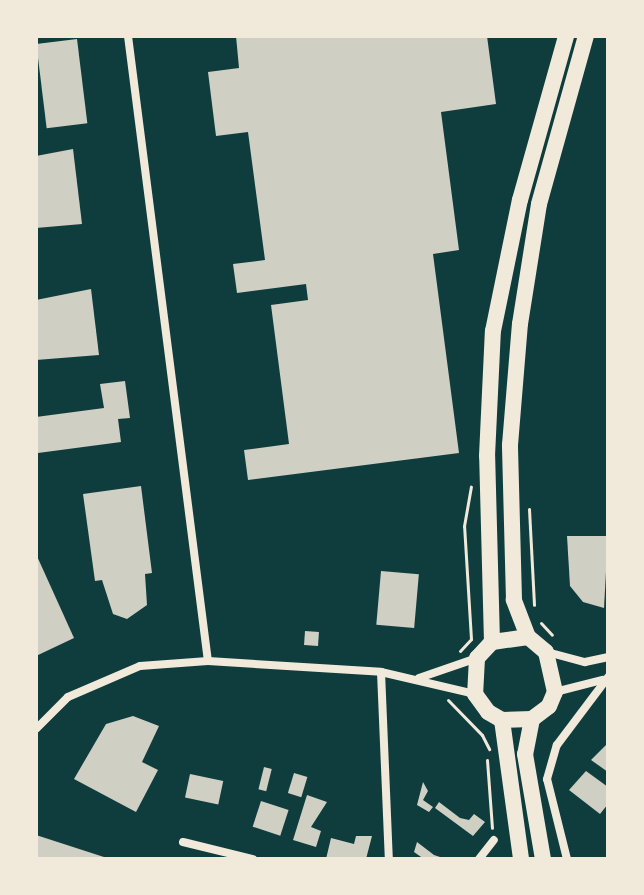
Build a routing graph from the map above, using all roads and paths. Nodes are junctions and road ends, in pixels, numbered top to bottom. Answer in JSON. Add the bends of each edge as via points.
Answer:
{"nodes":[{"id":1,"x":128,"y":36,"type":"edge"},
{"id":2,"x":566,"y":36,"type":"edge"},
{"id":3,"x":586,"y":36,"type":"edge"},
{"id":4,"x":527,"y":498,"type":"dead end"},
{"id":5,"x":536,"y":609,"type":"dead end"},
{"id":6,"x":539,"y":621,"type":"dead end"},
{"id":7,"x":528,"y":637,"type":"junction"},
{"id":8,"x":492,"y":642,"type":"junction"},
{"id":9,"x":552,"y":647,"type":"junction"},
{"id":10,"x":608,"y":657,"type":"edge"},
{"id":11,"x":477,"y":658,"type":"junction"},
{"id":12,"x":208,"y":661,"type":"junction"},
{"id":13,"x":381,"y":672,"type":"junction"},
{"id":14,"x":608,"y":677,"type":"edge"},
{"id":15,"x":419,"y":679,"type":"junction"},
{"id":16,"x":555,"y":692,"type":"junction"},
{"id":17,"x":475,"y":694,"type":"junction"},
{"id":18,"x":532,"y":719,"type":"junction"},
{"id":19,"x":502,"y":720,"type":"junction"},
{"id":20,"x":36,"y":729,"type":"edge"},
{"id":21,"x":487,"y":760,"type":"dead end"},
{"id":22,"x":494,"y":840,"type":"joint"},
{"id":23,"x":183,"y":842,"type":"dead end"},
{"id":24,"x":253,"y":859,"type":"edge"},
{"id":25,"x":389,"y":859,"type":"edge"},
{"id":26,"x":479,"y":859,"type":"edge"},
{"id":27,"x":521,"y":859,"type":"edge"},
{"id":28,"x":543,"y":859,"type":"edge"},
{"id":29,"x":567,"y":859,"type":"edge"}],
"edges":[{"from":1,"to":12,"type":"street"},
{"from":2,"to":8,"type":"highway","via":[[520,200],[493,331],[487,456]]},
{"from":3,"to":7,"type":"highway","via":[[539,204],[520,324],[510,445],[514,600]]},
{"from":4,"to":5,"type":"path"},
{"from":6,"to":9,"type":"path"},
{"from":7,"to":8,"type":"highway"},
{"from":7,"to":9,"type":"highway"},
{"from":8,"to":11,"type":"highway"},
{"from":9,"to":10,"type":"street","via":[[585,662]]},
{"from":9,"to":16,"type":"highway"},
{"from":11,"to":15,"type":"street"},
{"from":11,"to":17,"type":"highway"},
{"from":12,"to":13,"type":"street"},
{"from":12,"to":20,"type":"street","via":[[140,666],[68,697]]},
{"from":13,"to":15,"type":"street"},
{"from":13,"to":25,"type":"street"},
{"from":14,"to":16,"type":"street"},
{"from":14,"to":29,"type":"street","via":[[557,745],[547,779]]},
{"from":15,"to":17,"type":"street"},
{"from":16,"to":18,"type":"highway","via":[[549,706]]},
{"from":17,"to":19,"type":"highway"},
{"from":18,"to":19,"type":"highway"},
{"from":18,"to":28,"type":"highway","via":[[525,754]]},
{"from":19,"to":27,"type":"highway"},
{"from":21,"to":22,"type":"path"},
{"from":22,"to":26,"type":"street"},
{"from":23,"to":24,"type":"street"}]}
